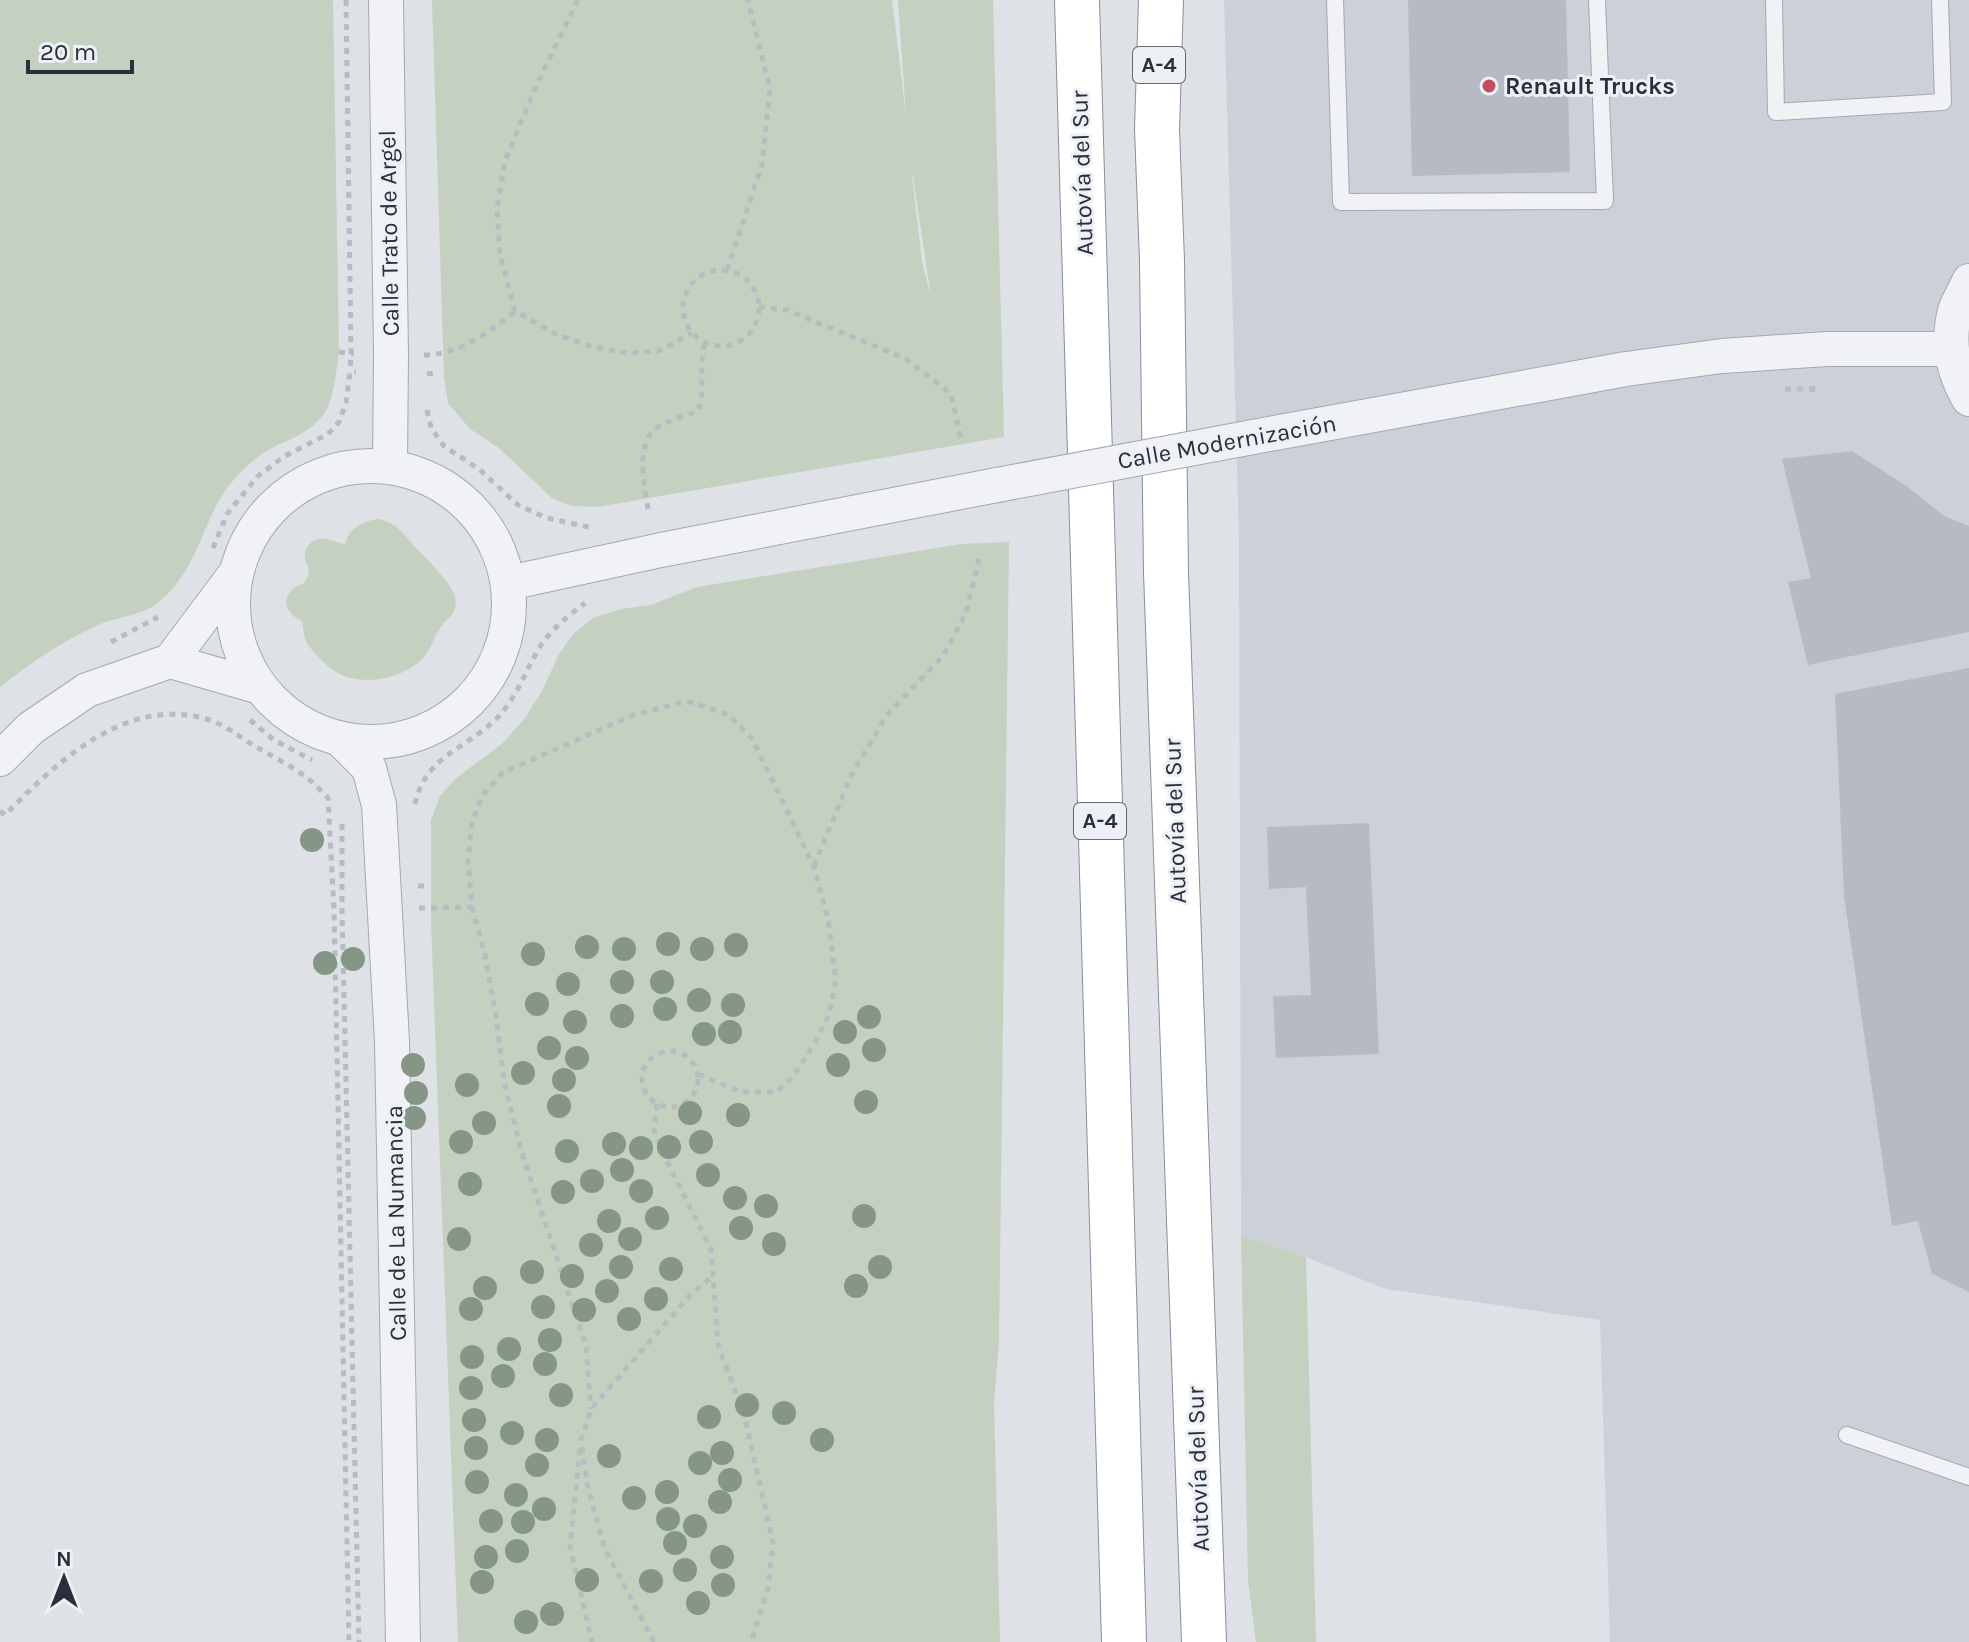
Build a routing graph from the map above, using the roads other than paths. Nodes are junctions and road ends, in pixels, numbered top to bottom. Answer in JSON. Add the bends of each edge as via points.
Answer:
{"nodes":[{"id":1,"x":386,"y":0,"type":"edge"},
{"id":2,"x":1077,"y":0,"type":"edge"},
{"id":3,"x":1154,"y":0,"type":"edge"},
{"id":4,"x":1161,"y":0,"type":"edge"},
{"id":5,"x":1335,"y":0,"type":"edge"},
{"id":6,"x":1597,"y":0,"type":"edge"},
{"id":7,"x":1774,"y":0,"type":"edge"},
{"id":8,"x":1940,"y":0,"type":"edge"},
{"id":9,"x":1157,"y":129,"type":"junction"},
{"id":10,"x":1969,"y":281,"type":"edge"},
{"id":11,"x":1951,"y":349,"type":"junction"},
{"id":12,"x":1969,"y":399,"type":"edge"},
{"id":13,"x":390,"y":466,"type":"junction"},
{"id":14,"x":223,"y":563,"type":"junction"},
{"id":15,"x":509,"y":583,"type":"junction"},
{"id":16,"x":170,"y":661,"type":"junction"},
{"id":17,"x":260,"y":687,"type":"junction"},
{"id":18,"x":414,"y":736,"type":"junction"},
{"id":19,"x":331,"y":752,"type":"junction"},
{"id":20,"x":0,"y":759,"type":"edge"},
{"id":21,"x":379,"y":805,"type":"junction"},
{"id":22,"x":1847,"y":1435,"type":"dead end"},
{"id":23,"x":1969,"y":1477,"type":"edge"},
{"id":24,"x":403,"y":1642,"type":"edge"},
{"id":25,"x":1124,"y":1642,"type":"edge"},
{"id":26,"x":1204,"y":1642,"type":"edge"}],
"edges":[{"from":1,"to":13,"type":"street","name":"Calle Trato de Argel"},
{"from":2,"to":25,"type":"highway","name":"Autovía del Sur","number":"A-4"},
{"from":3,"to":9,"type":"highway"},
{"from":4,"to":9,"type":"highway","name":"Autovía del Sur","number":"A-4"},
{"from":5,"to":6,"type":"lane","via":[[1341,202],[1356,202],[1605,201]]},
{"from":7,"to":8,"type":"lane","via":[[1776,112],[1943,102]]},
{"from":9,"to":26,"type":"highway","name":"Autovía del Sur","number":"A-4","via":[[1166,572]]},
{"from":10,"to":11,"type":"street","via":[[1956,310]]},
{"from":11,"to":12,"type":"street"},
{"from":11,"to":15,"type":"street","name":"Calle Modernización","bridge":true,"via":[[1827,349],[1626,369],[997,485]]},
{"from":13,"to":14,"type":"street","via":[[349,467],[310,480],[276,503]]},
{"from":13,"to":15,"type":"street","via":[[433,479],[469,505],[496,541]]},
{"from":14,"to":16,"type":"street"},
{"from":14,"to":17,"type":"street","via":[[235,632]]},
{"from":15,"to":18,"type":"street","via":[[510,622],[499,660],[478,693],[449,720]]},
{"from":16,"to":17,"type":"street"},
{"from":16,"to":20,"type":"street","via":[[87,690],[31,728]]},
{"from":17,"to":19,"type":"street"},
{"from":18,"to":19,"type":"street"},
{"from":18,"to":21,"type":"street","name":"Calle de La Numancia"},
{"from":19,"to":21,"type":"street","name":"Calle de La Numancia","via":[[369,768]]},
{"from":21,"to":24,"type":"street","name":"Calle de La Numancia","via":[[392,1041]]},
{"from":22,"to":23,"type":"lane"}]}
